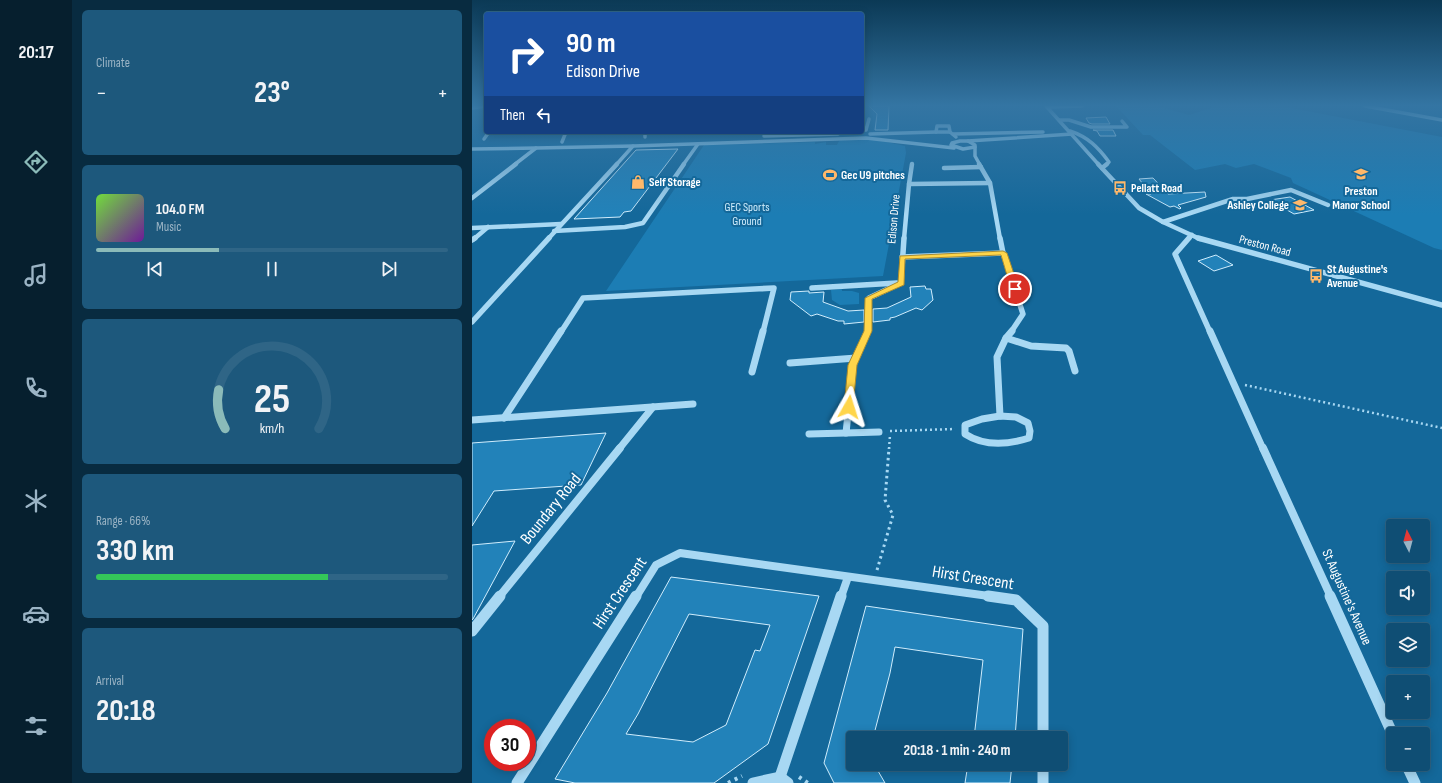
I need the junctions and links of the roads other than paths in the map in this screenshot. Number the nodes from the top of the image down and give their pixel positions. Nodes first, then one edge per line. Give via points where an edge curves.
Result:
1 (731, 143) edge
2 (907, 143) edge
3 (952, 143) joint
4 (970, 143) edge
5 (982, 143) edge
6 (1080, 143) edge
7 (1093, 143) edge
8 (698, 144) junction
9 (633, 146) junction
10 (930, 146) junction
11 (975, 146) junction
12 (536, 148) junction
13 (954, 148) junction
14 (472, 149) edge
15 (962, 149) junction
16 (975, 156) junction
17 (912, 164) dead end
18 (981, 166) junction
19 (944, 168) dead end
20 (1102, 168) junction
21 (990, 183) junction
22 (909, 184) junction
23 (472, 198) edge
24 (1328, 205) dead end
25 (1163, 222) junction
26 (561, 224) junction
27 (488, 227) junction
28 (472, 228) edge
29 (554, 231) junction
30 (1192, 235) junction
31 (472, 240) edge
32 (1003, 253) junction
33 (902, 257) junction
34 (901, 283) junction
35 (812, 288) dead end
36 (1442, 305) edge
37 (475, 315) edge
38 (472, 322) edge
39 (1006, 338) junction
40 (856, 358) junction
41 (790, 363) dead end
42 (1074, 371) dead end
43 (752, 372) dead end
44 (693, 404) dead end
45 (653, 407) junction
46 (1000, 416) junction
47 (504, 418) junction
48 (472, 420) edge
49 (879, 432) road end
50 (846, 433) junction
51 (809, 434) dead end
52 (848, 577) junction
53 (472, 631) edge
54 (1389, 727) edge
55 (1043, 731) edge
56 (1043, 771) edge
57 (1409, 771) edge
58 (784, 780) edge
59 (517, 783) edge
60 (753, 783) edge
61 (1043, 783) edge
62 (1415, 783) edge

1 - 8 street
2 - 10 street
3 - 10 street
3 - 13 street via 951,146
4 - 11 street
5 - 11 street
6 - 20 street, Preston Road
7 - 20 street, Preston Road via 1109,162
8 - 9 street
8 - 29 street via 643,224
9 - 12 street
9 - 26 street
10 - 13 street
11 - 15 street
11 - 16 street
12 - 14 street
12 - 23 street
13 - 15 street
15 - 16 street
16 - 18 street
17 - 22 street
18 - 19 street
18 - 21 street
20 - 25 street, Preston Road via 1139,208
21 - 22 street, Edison Drive
21 - 32 street
22 - 33 street, Edison Drive
24 - 25 street via 1291,190 1247,199 1233,199
25 - 30 street, Preston Road
26 - 27 street
26 - 29 street
27 - 28 street
27 - 31 street
29 - 37 street
30 - 36 street, Preston Road
30 - 54 street, St Augustine's Avenue via 1175,254
32 - 33 street
32 - 39 street via 1023,314
33 - 34 street, Edison Drive
34 - 35 street
34 - 40 street via 869,298 868,331
37 - 38 street
39 - 42 street via 1031,346 1066,348 1070,351
39 - 46 street via 997,357
40 - 41 street
40 - 50 street via 853,365
43 - 47 street via 774,288 583,298
44 - 45 street
45 - 47 street
45 - 53 street, Boundary Road
46 - 46 street via 1016,417 1028,423 1029,438 998,444 974,440 965,434 965,425 974,420
47 - 48 street
49 - 50 street
50 - 51 street
52 - 55 street, Hirst Crescent via 1016,600 1043,626
52 - 58 street
52 - 59 street, Hirst Crescent via 680,553 656,565
56 - 61 street
57 - 62 street
58 - 60 street

